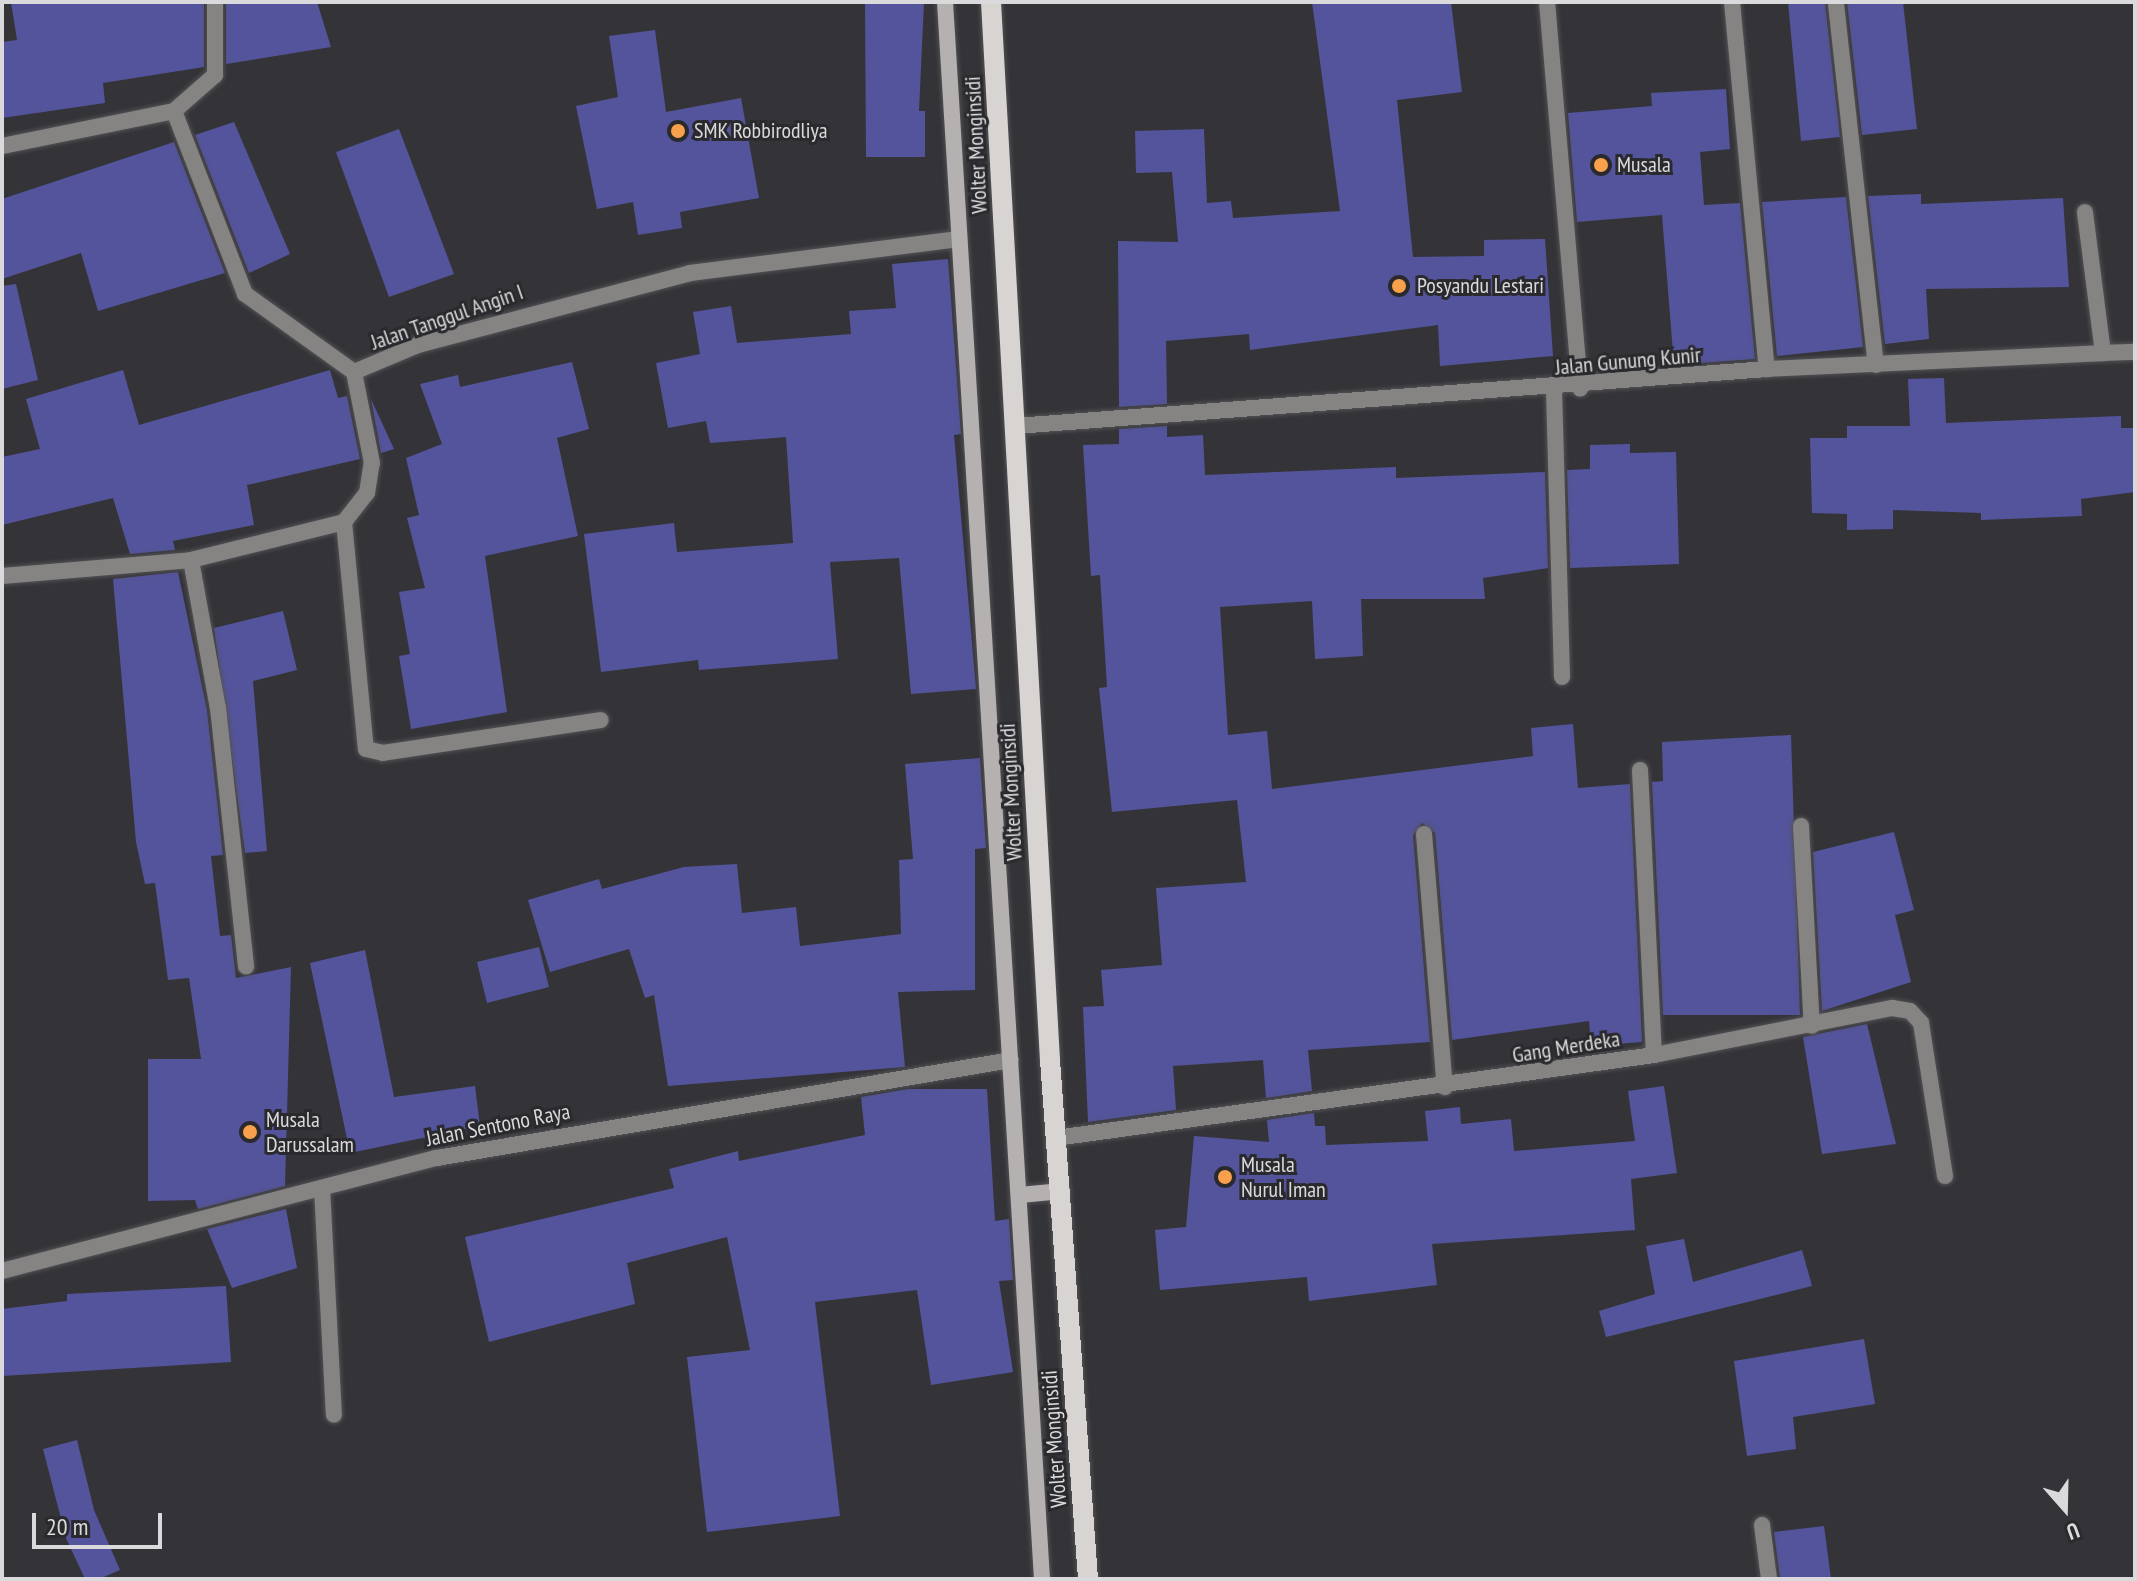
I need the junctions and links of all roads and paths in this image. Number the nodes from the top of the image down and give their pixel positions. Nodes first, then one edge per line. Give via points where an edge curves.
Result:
1 (215, 2) edge
2 (945, 2) edge
3 (991, 2) edge
4 (1547, 2) edge
5 (1732, 2) edge
6 (1836, 4) dead end
7 (174, 111) junction
8 (2, 146) edge
9 (2085, 212) dead end
10 (959, 239) junction
11 (2135, 352) edge
12 (2103, 353) junction
13 (1876, 365) junction
14 (1767, 369) junction
15 (354, 372) junction
16 (1580, 389) junction
17 (1554, 390) junction
18 (1016, 426) junction
19 (344, 522) junction
20 (191, 560) junction
21 (2, 576) edge
22 (1562, 677) dead end
23 (601, 720) dead end
24 (1640, 770) dead end
25 (1801, 826) dead end
26 (1424, 834) dead end
27 (246, 966) dead end
28 (1812, 1026) junction
29 (1654, 1055) junction
30 (1011, 1060) junction
31 (1445, 1087) junction
32 (1056, 1138) junction
33 (1945, 1176) dead end
34 (322, 1188) junction
35 (1062, 1191) junction
36 (1020, 1195) junction
37 (2, 1271) edge
38 (334, 1415) dead end
39 (1762, 1525) dead end
40 (1042, 1579) edge
41 (1088, 1579) edge
42 (1769, 1579) edge

1 - 7 street via 215,75
2 - 10 main road, Wolter Monginsidi
3 - 18 main road, Wolter Monginsidi
4 - 16 street
5 - 14 street
6 - 13 street
7 - 8 street
7 - 15 street via 245,294
9 - 12 street
10 - 15 street, Jalan Tanggul Angin I via 784,258 615,288 418,345
10 - 30 main road, Wolter Monginsidi
11 - 12 street, Jalan Gunung Kunir
12 - 13 street, Jalan Gunung Kunir
13 - 14 street, Jalan Gunung Kunir
14 - 16 street, Jalan Gunung Kunir
15 - 19 street, Jalan Tanggul Angin I via 372,463 367,493
16 - 17 street, Jalan Gunung Kunir
17 - 18 street, Jalan Gunung Kunir
17 - 22 street
18 - 32 main road, Wolter Monginsidi
19 - 20 street
19 - 23 street via 366,749 383,753
20 - 21 street
20 - 27 street via 218,708
24 - 29 street
25 - 28 street
26 - 31 street
28 - 29 street, Gang Merdeka
28 - 33 street, Gang Merdeka via 1892,1008 1910,1011 1921,1023
29 - 31 street, Gang Merdeka
30 - 34 street, Jalan Sentono Raya via 503,1145
30 - 36 main road, Wolter Monginsidi
31 - 32 street, Gang Merdeka
32 - 35 main road, Wolter Monginsidi
34 - 37 street, Jalan Sentono Raya
34 - 38 street
35 - 36 main road
35 - 41 main road, Wolter Monginsidi
36 - 40 main road, Wolter Monginsidi
39 - 42 street

